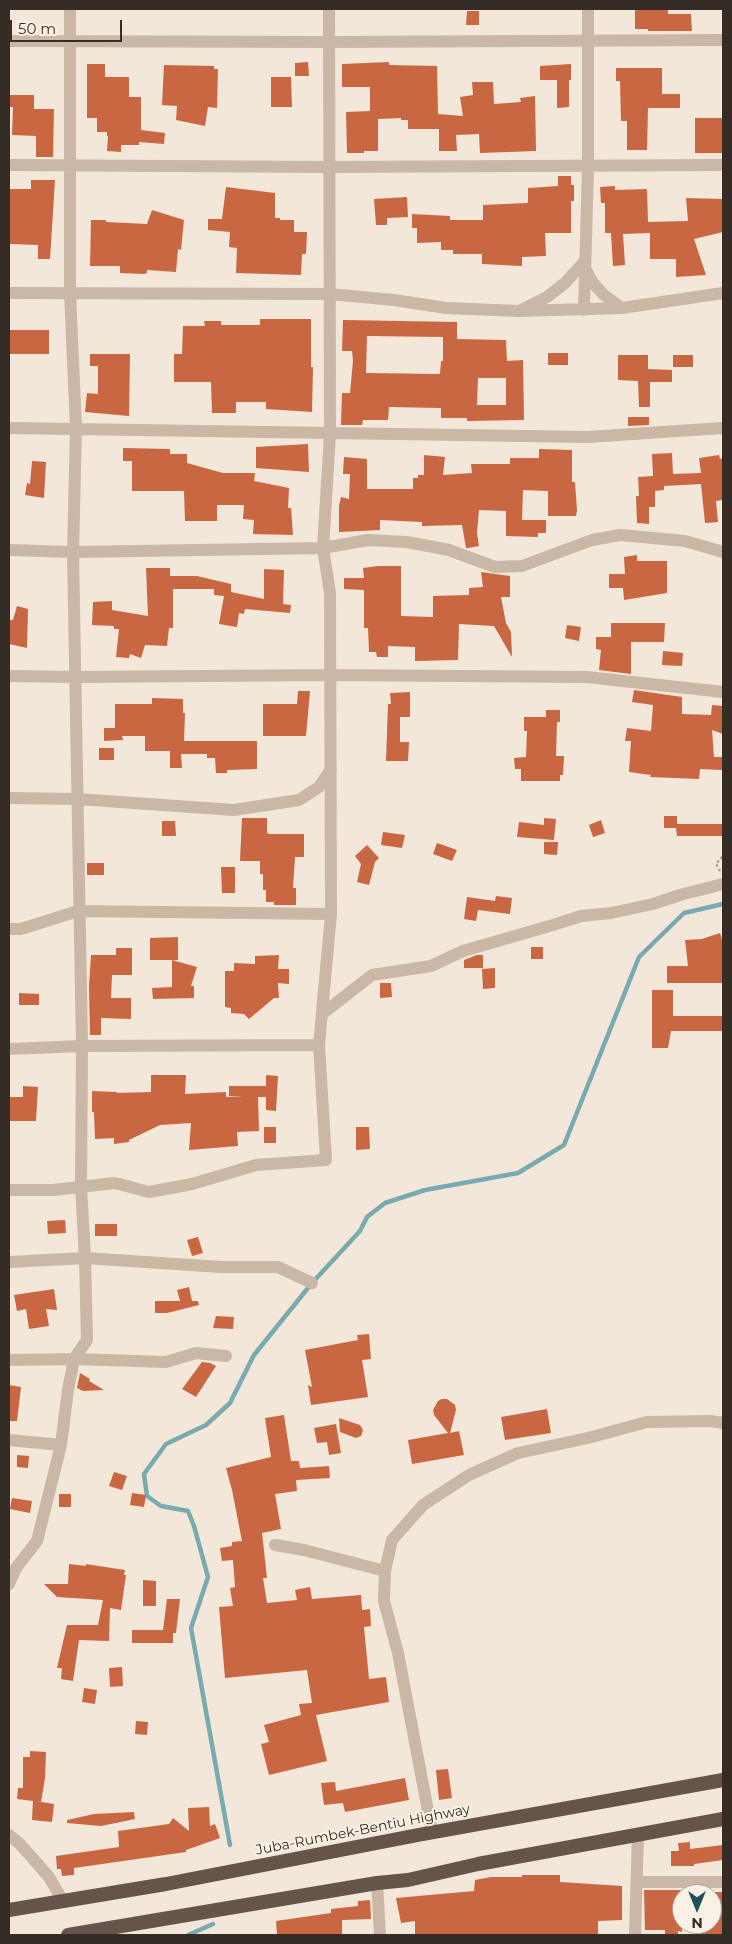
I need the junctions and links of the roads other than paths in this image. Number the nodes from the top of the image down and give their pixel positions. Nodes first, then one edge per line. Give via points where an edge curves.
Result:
1 (70, 9) edge
2 (329, 9) edge
3 (588, 9) edge
4 (70, 40) junction
5 (723, 40) edge
6 (9, 41) edge
7 (588, 41) junction
8 (329, 42) junction
9 (70, 164) junction
10 (9, 165) edge
11 (723, 165) edge
12 (329, 167) junction
13 (588, 167) junction
14 (585, 265) junction
15 (9, 292) edge
16 (70, 293) junction
17 (723, 293) edge
18 (329, 294) junction
19 (622, 308) junction
20 (584, 310) junction
21 (519, 311) junction
22 (9, 428) edge
23 (76, 428) junction
24 (723, 428) edge
25 (330, 434) junction
26 (323, 548) junction
27 (9, 550) edge
28 (73, 552) junction
29 (723, 552) edge
30 (330, 675) junction
31 (9, 676) edge
32 (75, 677) junction
33 (723, 692) edge
34 (331, 769) junction
35 (9, 798) edge
36 (76, 799) junction
37 (723, 881) edge
38 (78, 911) junction
39 (331, 914) junction
40 (9, 929) edge
41 (322, 1014) junction
42 (319, 1045) junction
43 (82, 1046) junction
44 (9, 1049) edge
45 (81, 1186) junction
46 (9, 1190) edge
47 (86, 1258) junction
48 (9, 1262) edge
49 (312, 1283) dead end
50 (226, 1356) dead end
51 (9, 1360) edge
52 (74, 1360) junction
53 (723, 1423) edge
54 (9, 1440) edge
55 (61, 1445) junction
56 (275, 1545) dead end
57 (385, 1571) junction
58 (9, 1584) edge
59 (723, 1780) edge
60 (723, 1819) edge
61 (432, 1832) junction
62 (638, 1834) junction
63 (9, 1835) edge
64 (638, 1882) junction
65 (723, 1882) edge
66 (377, 1883) junction
67 (63, 1901) junction
68 (9, 1910) edge
69 (68, 1935) edge
70 (380, 1935) edge
71 (636, 1935) edge

1 - 4 street
2 - 8 street
3 - 7 street
4 - 6 street
4 - 8 street
4 - 9 street
5 - 7 street
7 - 8 street
7 - 13 street
8 - 12 street
9 - 10 street
9 - 12 street
9 - 16 street
11 - 13 street
12 - 13 street
12 - 18 street
13 - 14 street
14 - 19 street via 592,283
14 - 20 street
14 - 21 street via 547,297
15 - 16 street
16 - 18 street
16 - 23 street
17 - 19 street
18 - 21 street via 446,308
18 - 25 street
19 - 20 street
20 - 21 street
22 - 23 street
23 - 25 street
23 - 28 street
24 - 25 street via 588,437
25 - 26 street
26 - 28 street
26 - 29 street via 368,540 407,542 449,550 495,567 522,566 592,540 620,535 685,540
26 - 30 street via 330,593
27 - 28 street
28 - 32 street
30 - 32 street
30 - 33 street via 587,676
30 - 34 street
31 - 32 street
32 - 36 street
34 - 36 street via 319,787 299,800 234,810
34 - 39 street
35 - 36 street
36 - 38 street
37 - 41 street via 619,912 581,916 463,951 431,966 372,975
38 - 39 street
38 - 40 street via 21,929
38 - 43 street
39 - 41 street
41 - 42 street
42 - 43 street
42 - 45 street via 326,1160 256,1165 192,1184 149,1192 115,1182
43 - 44 street
43 - 45 street
45 - 46 street
45 - 47 street
47 - 48 street
47 - 49 street via 221,1267 278,1267
47 - 52 street via 87,1340
50 - 52 street via 196,1353 166,1362
51 - 52 street
52 - 55 street
53 - 57 street via 647,1422 518,1453 469,1475 423,1505 392,1540
54 - 55 street
55 - 58 street via 37,1541 16,1568
56 - 57 street
57 - 61 street via 384,1601 398,1653
59 - 61 highway, Juba-Rumbek-Bentiu Highway
60 - 62 highway
61 - 67 highway, Juba-Rumbek-Bentiu Highway
62 - 64 street
62 - 66 highway via 408,1880
63 - 67 street via 49,1877
64 - 65 street
64 - 71 street
66 - 69 highway
66 - 70 street
67 - 68 highway, Juba-Rumbek-Bentiu Highway

